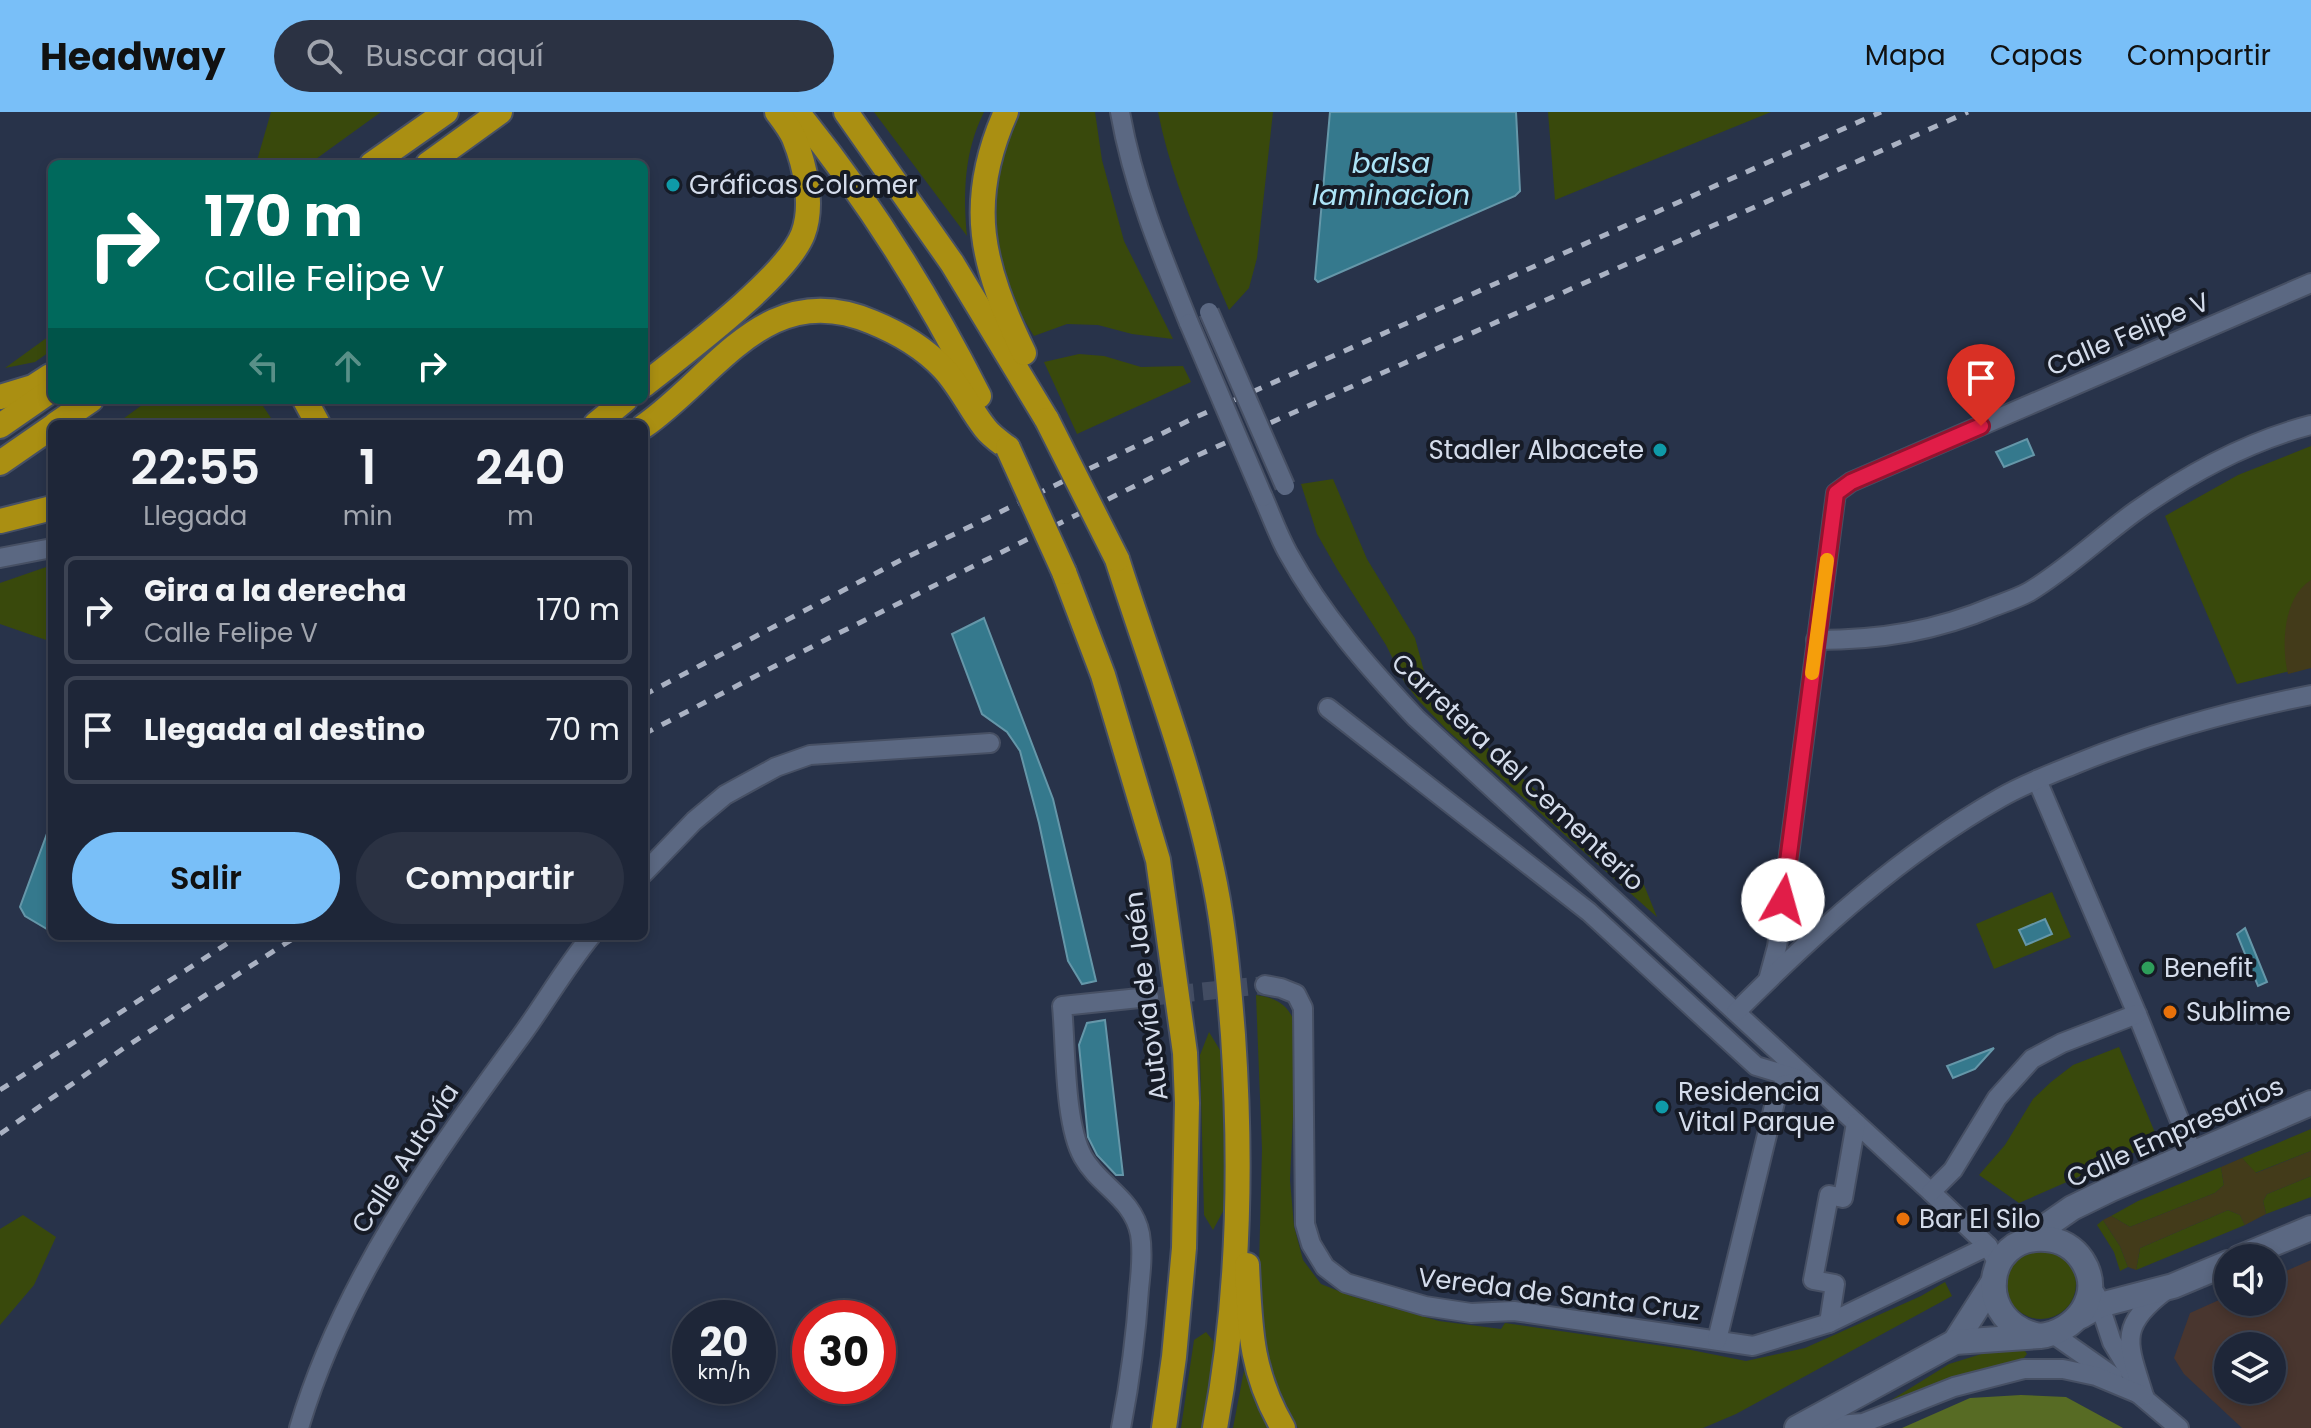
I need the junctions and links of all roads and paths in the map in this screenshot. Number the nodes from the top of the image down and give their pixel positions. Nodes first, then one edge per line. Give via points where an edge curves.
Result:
1 (446, 112) edge
2 (500, 112) edge
3 (777, 112) edge
4 (797, 112) edge
5 (846, 112) edge
6 (1006, 112) edge
7 (1120, 112) edge
8 (456, 145) junction
9 (378, 160) edge
10 (434, 160) edge
11 (444, 160) edge
12 (2311, 283) edge
13 (1209, 312) dead end
14 (48, 377) edge
15 (648, 382) edge
16 (48, 393) edge
17 (0, 397) edge
18 (85, 404) edge
19 (620, 404) edge
20 (63, 420) edge
21 (601, 420) edge
22 (1047, 420) junction
23 (648, 423) edge
24 (2311, 425) edge
25 (0, 426) edge
26 (48, 430) edge
27 (1008, 448) junction
28 (0, 463) edge
29 (1285, 486) dead end
30 (48, 509) edge
31 (0, 521) edge
32 (48, 549) edge
33 (0, 558) edge
34 (1816, 640) junction
35 (2311, 695) edge
36 (1328, 708) dead end
37 (990, 743) dead end
38 (2037, 780) junction
39 (648, 869) edge
40 (588, 940) edge
41 (1768, 980) junction
42 (1265, 985) tunnel mouth
43 (1149, 997) tunnel mouth
44 (1736, 1012) junction
45 (2137, 1014) junction
46 (1809, 1081) junction
47 (2311, 1103) edge
48 (1238, 1115) junction
49 (1856, 1123) junction
50 (2193, 1154) junction
51 (1931, 1192) junction
52 (2311, 1228) edge
53 (2024, 1241) junction
54 (2273, 1244) edge
55 (1993, 1264) junction
56 (2214, 1269) edge
57 (2173, 1286) junction
58 (2090, 1311) junction
59 (1829, 1323) junction
60 (2046, 1335) junction
61 (1717, 1340) junction
62 (1955, 1342) junction
63 (2144, 1396) junction
64 (1803, 1425) edge
65 (299, 1428) edge
66 (1121, 1428) edge
67 (1164, 1428) edge
68 (1215, 1428) edge
69 (1283, 1428) edge
70 (2179, 1428) edge

1 - 9 highway
2 - 8 highway
3 - 15 highway via 794,136 806,185 809,212 803,235 765,283
4 - 27 highway, Autovía de Jaén via 889,240
5 - 22 highway via 952,263
6 - 22 highway via 986,170 985,249
7 - 44 street, Carretera del Cementerio, bridge via 1149,222 1189,323 1287,551 1318,602 1416,718
8 - 10 highway
8 - 11 highway
12 - 34 street, Calle Felipe V via 1851,482 1836,493
13 - 29 street, bridge
14 - 17 highway
16 - 25 highway
18 - 20 highway
19 - 21 highway
22 - 48 highway, bridge via 1117,559 1188,781 1215,884 1228,972
23 - 27 highway via 737,344 777,317 816,310 858,316 919,346 957,385 986,430
24 - 34 street via 2211,464 2136,510 2027,593 1963,620 1905,635
26 - 28 highway
27 - 67 highway, Autovía de Jaén, bridge via 1103,675 1158,860 1187,1103 1184,1248
30 - 31 highway
32 - 33 street
34 - 41 street via 1777,947
35 - 38 street via 2177,726
36 - 46 street via 1589,912 1756,1066
37 - 39 street via 810,755 776,767 725,795
38 - 41 street via 1934,840 1848,905
38 - 45 street
40 - 65 street, Calle Autovía via 481,1088 371,1258 330,1341
41 - 44 street
42 - 61 street, Vereda de Santa Cruz via 1296,994 1303,1008 1304,1211 1311,1244 1325,1267 1346,1283 1450,1311 1514,1311
43 - 66 street via 1062,1006 1074,1135 1095,1175 1128,1203 1140,1232 1135,1351
44 - 46 street, Carretera del Cementerio
45 - 50 street
45 - 51 street via 2032,1059 1997,1098 1953,1170
46 - 49 street, Carretera del Cementerio
46 - 61 street via 1783,1085 1775,1102
47 - 50 main road, Calle Empresarios
48 - 68 highway via 1236,1259
48 - 69 highway via 1252,1349 1262,1387
49 - 51 street, Carretera del Cementerio
49 - 59 street via 1843,1198 1829,1195 1813,1280 1835,1284
50 - 53 main road, Calle Empresarios via 2072,1208
51 - 55 street, Carretera del Cementerio
52 - 54 main road
53 - 55 main road
53 - 58 main road via 2053,1239 2077,1253 2090,1279
55 - 59 street, Vereda de Santa Cruz
55 - 60 main road via 1996,1305 2004,1317 2026,1333
55 - 62 main road
56 - 57 main road
57 - 58 main road
57 - 63 street via 2141,1311 2128,1341
58 - 60 main road via 2068,1328
58 - 63 street
59 - 61 street, Vereda de Santa Cruz via 1753,1346
60 - 62 main road
60 - 63 street
62 - 64 main road
63 - 64 street via 2096,1376 2024,1369 1954,1387 1863,1423
63 - 70 street

